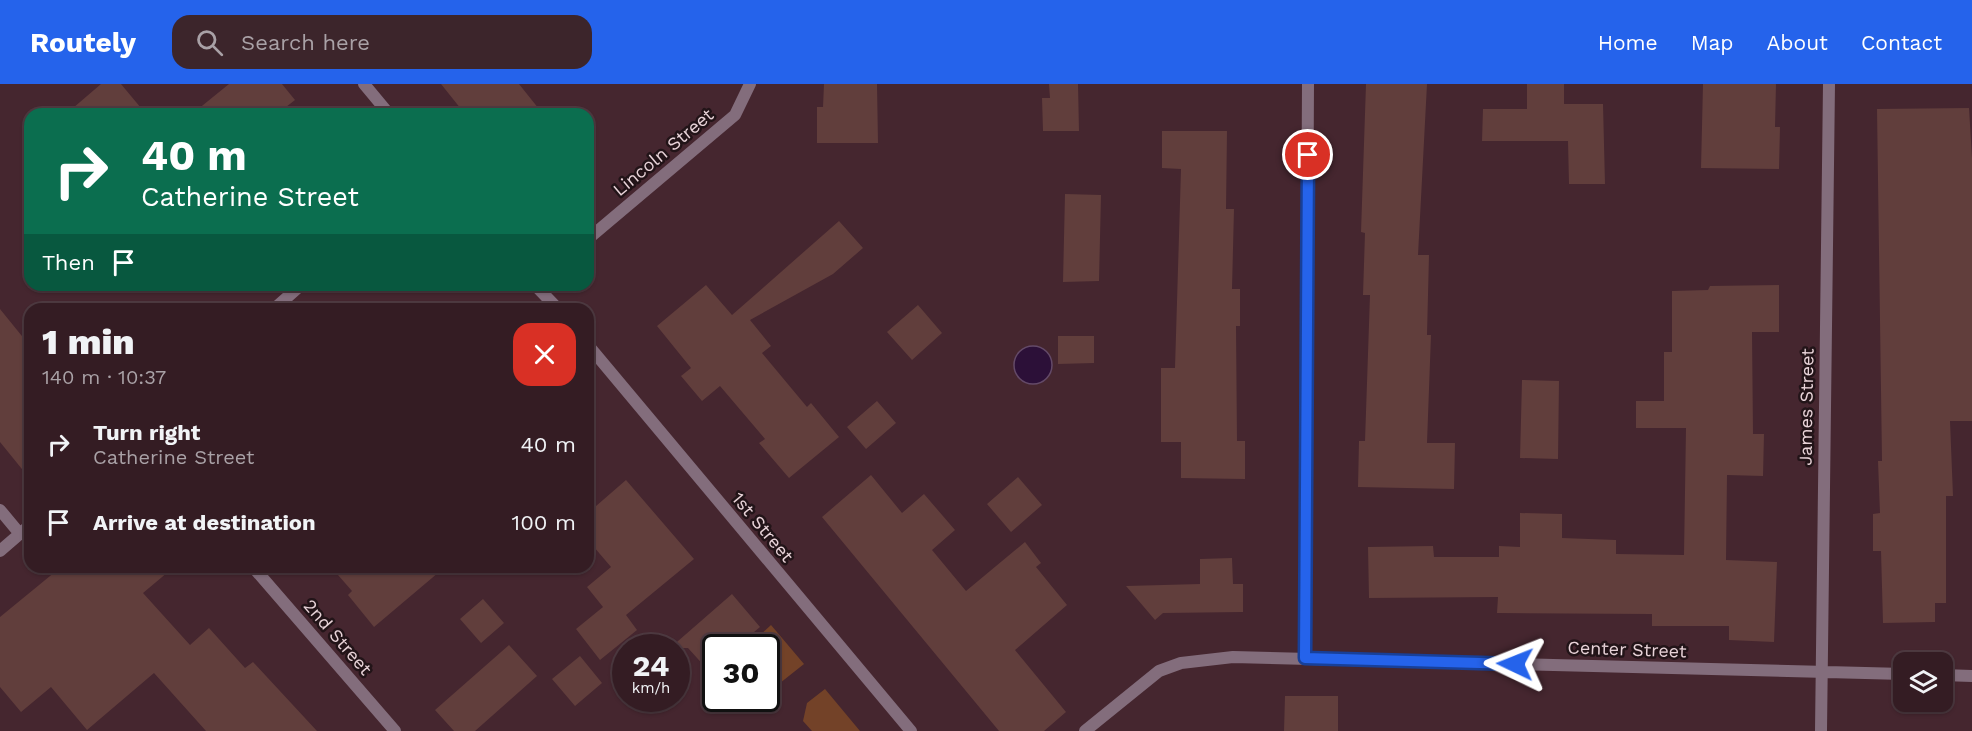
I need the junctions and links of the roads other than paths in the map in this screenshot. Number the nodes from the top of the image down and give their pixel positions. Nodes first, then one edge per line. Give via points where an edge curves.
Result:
1 (364, 84) edge
2 (750, 84) edge
3 (1308, 84) edge
4 (1829, 84) edge
5 (384, 108) edge
6 (594, 234) edge
7 (294, 291) edge
8 (541, 291) edge
9 (281, 303) edge
10 (552, 303) edge
11 (594, 352) edge
12 (0, 510) edge
13 (24, 530) edge
14 (20, 534) junction
15 (0, 551) edge
16 (258, 573) edge
17 (1305, 658) junction
18 (1820, 672) junction
19 (1893, 674) edge
20 (1953, 675) edge
21 (1972, 676) edge
22 (395, 731) edge
23 (911, 731) edge
24 (1085, 731) edge
25 (1821, 731) edge

1 - 5 street
2 - 6 street, Lincoln Street via 735,115
3 - 17 street
4 - 18 street, James Street
7 - 9 street
8 - 10 street
11 - 23 street, 1st Street
12 - 14 street
13 - 14 street
14 - 15 street
16 - 22 street, 2nd Street
17 - 18 street, Center Street
17 - 24 street, Center Street via 1233,657 1181,663 1140,684
18 - 19 street, Center Street
18 - 25 street, James Street
20 - 21 street

